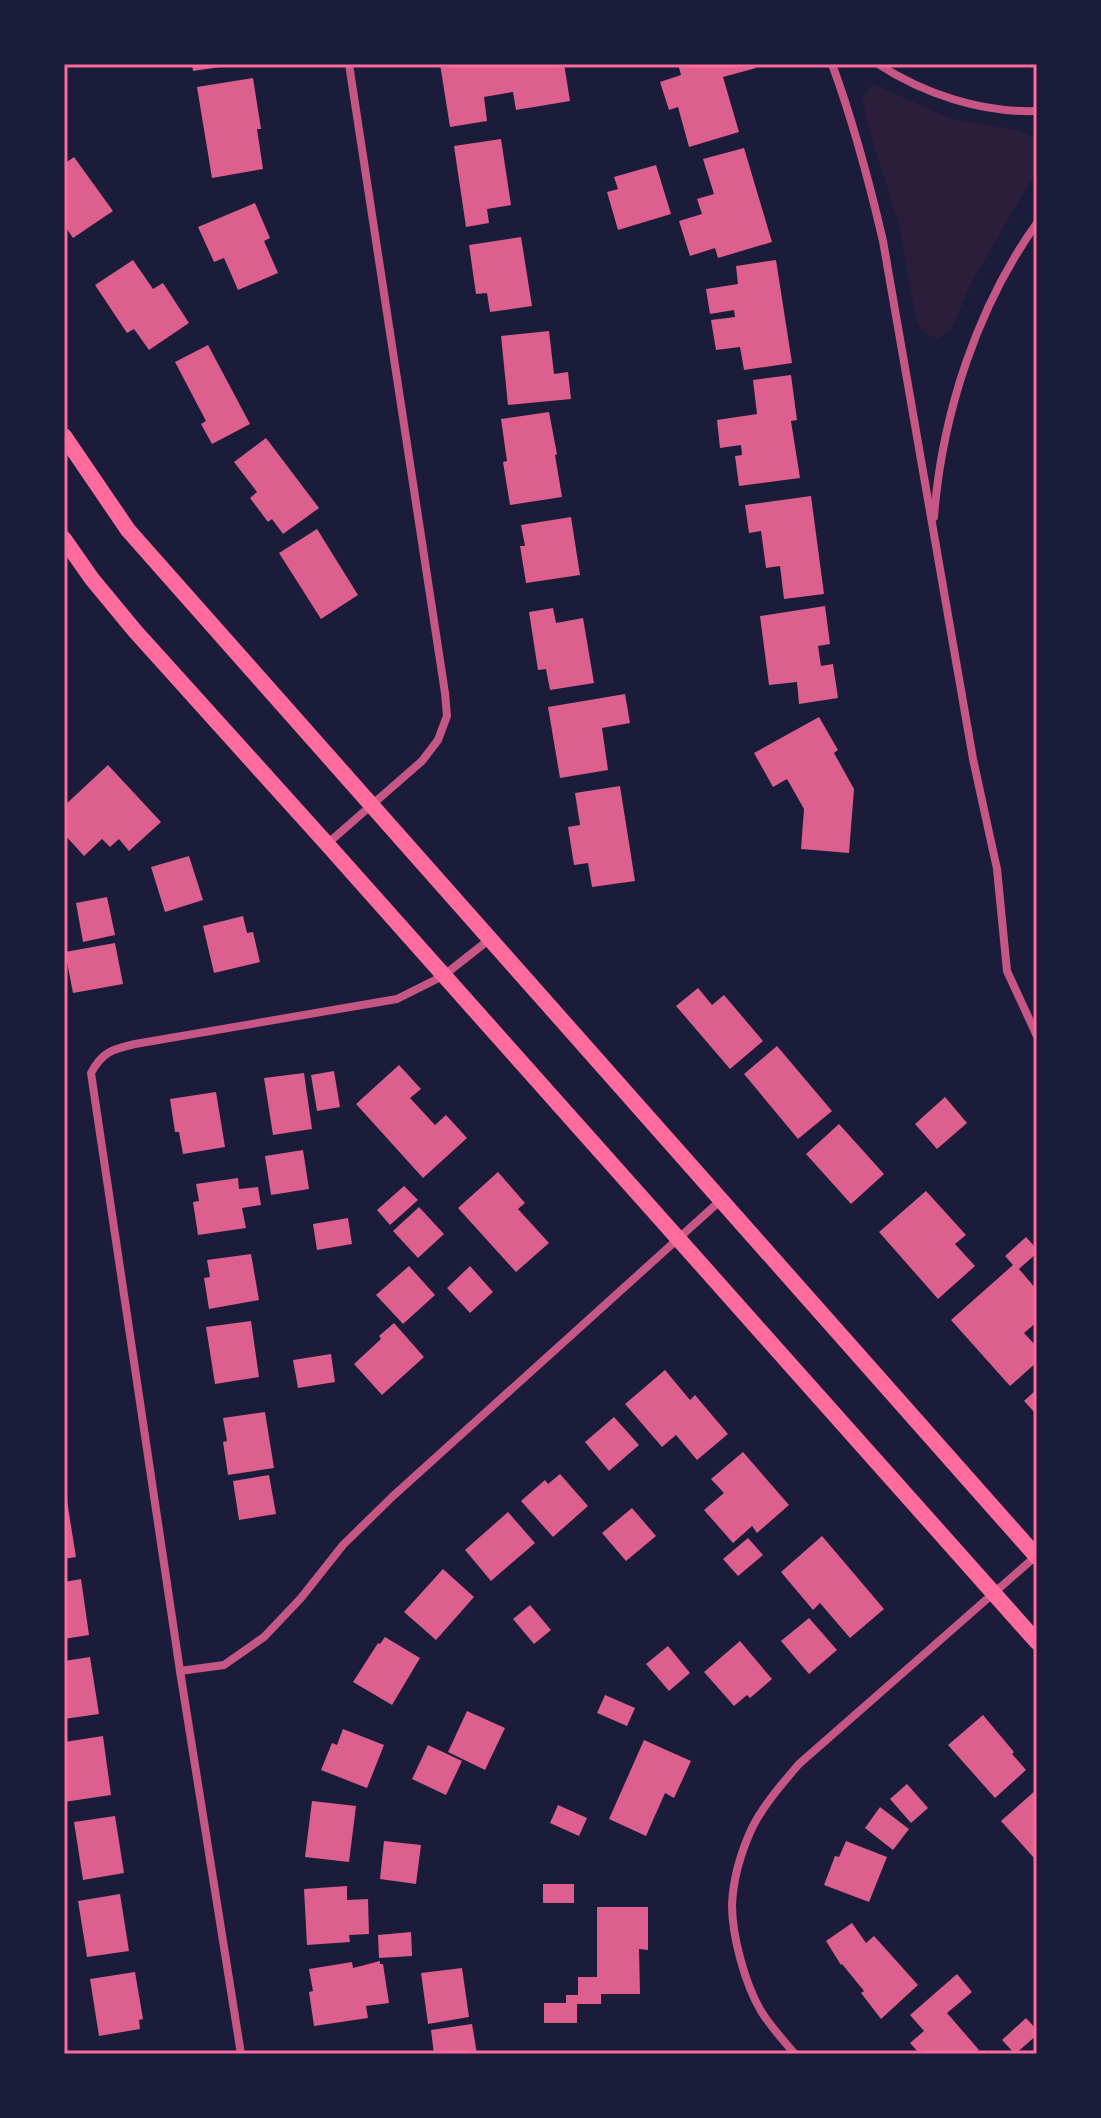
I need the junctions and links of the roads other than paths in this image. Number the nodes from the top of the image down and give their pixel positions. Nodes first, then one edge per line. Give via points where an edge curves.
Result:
1 (349, 64) edge
2 (832, 64) edge
3 (878, 64) edge
4 (1037, 111) edge
5 (1037, 223) edge
6 (64, 436) edge
7 (933, 530) junction
8 (64, 539) edge
9 (372, 806) junction
10 (327, 844) junction
11 (490, 939) junction
12 (443, 976) junction
13 (1037, 1036) edge
14 (722, 1200) junction
15 (678, 1240) junction
16 (1037, 1557) edge
17 (994, 1594) junction
18 (1037, 1642) edge
19 (180, 1671) junction
20 (241, 2054) edge
21 (795, 2054) edge

1 - 9 street via 447,716 422,761
2 - 7 street via 883,241
3 - 4 street via 925,90 973,105
5 - 7 street via 990,303 967,363 949,424
6 - 9 main road via 128,530
7 - 13 street via 997,869 1007,971
8 - 10 main road via 135,631
9 - 10 street
9 - 11 main road
10 - 12 main road
11 - 12 street
11 - 14 main road
12 - 15 main road
12 - 19 street via 397,999 115,1049 98,1059 91,1073
14 - 15 street
14 - 16 main road
15 - 17 main road
15 - 19 street via 392,1497 264,1637 224,1665
16 - 17 street
17 - 18 main road
17 - 21 street via 799,1764 753,1826 739,1861 732,1904 735,1935 760,2010
19 - 20 street

